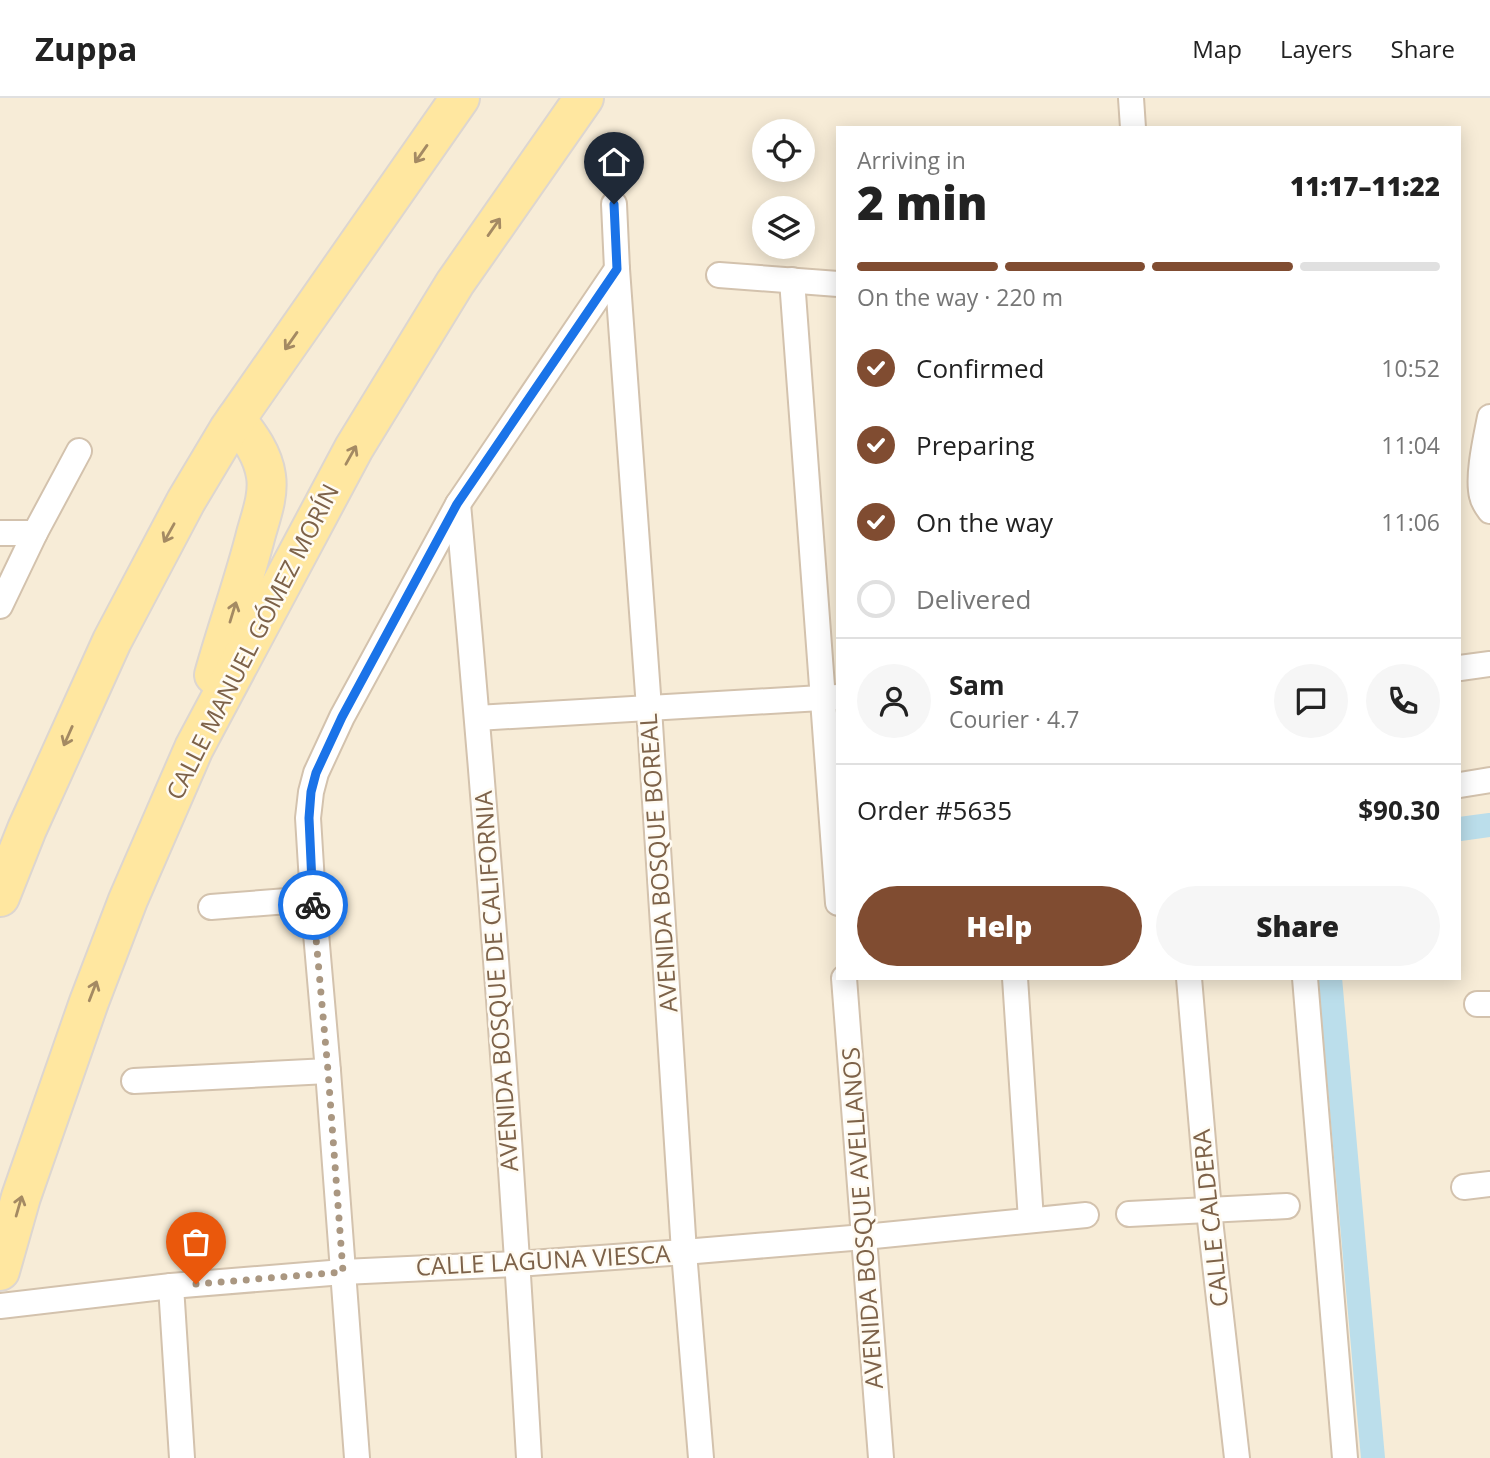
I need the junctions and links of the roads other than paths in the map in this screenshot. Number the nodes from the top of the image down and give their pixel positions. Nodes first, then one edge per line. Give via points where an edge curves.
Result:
1 (460, 98) edge
2 (584, 98) edge
3 (1131, 98) edge
4 (1133, 126) edge
5 (614, 204) dead end
6 (617, 269) junction
7 (719, 275) dead end
8 (792, 280) junction
9 (836, 284) edge
10 (1490, 417) edge
11 (236, 418) junction
12 (79, 451) dead end
13 (457, 504) junction
14 (1490, 511) edge
15 (0, 533) edge
16 (36, 533) junction
17 (0, 606) edge
18 (1490, 664) edge
19 (1461, 668) edge
20 (830, 698) edge
21 (649, 708) junction
22 (477, 718) junction
23 (194, 748) junction
24 (1490, 780) edge
25 (1461, 785) edge
26 (836, 852) edge
27 (0, 897) edge
28 (313, 899) junction
29 (211, 907) dead end
30 (844, 980) edge
31 (1015, 980) edge
32 (1189, 980) edge
33 (1304, 980) edge
34 (328, 1071) junction
35 (134, 1081) dead end
36 (1490, 1184) edge
37 (1464, 1186) dead end
38 (1287, 1206) dead end
39 (1209, 1211) junction
40 (1129, 1214) dead end
41 (1086, 1215) dead end
42 (1031, 1220) junction
43 (864, 1237) junction
44 (684, 1252) junction
45 (517, 1264) junction
46 (0, 1271) edge
47 (343, 1272) junction
48 (171, 1286) junction
49 (0, 1306) edge
50 (530, 1455) edge
51 (182, 1458) edge
52 (357, 1458) edge
53 (701, 1458) edge
54 (881, 1458) edge
55 (1237, 1458) edge
56 (1345, 1458) edge

1 -> 11 main road
23 -> 2 main road, CALLE MANUEL GÓMEZ MORÍN via 354,448 455,284
3 - 4 street
5 - 6 street, AVENIDA BOSQUE BOREAL
6 - 13 street
6 - 21 street, AVENIDA BOSQUE BOREAL
7 - 8 street
8 - 9 street
8 - 20 street
10 - 14 street via 1481,495
23 -> 11 main road via 264,507 267,479 262,459
11 -> 27 main road via 112,641
12 - 16 street
13 - 22 street, AVENIDA BOSQUE DE CALIFORNIA
13 - 28 street via 316,773 309,818
15 - 16 street
16 - 17 street
18 - 19 street
20 - 21 street
20 - 26 street
21 - 22 street
21 - 44 street, AVENIDA BOSQUE BOREAL
22 - 45 street, AVENIDA BOSQUE DE CALIFORNIA
46 -> 23 main road, CALLE MANUEL GÓMEZ MORÍN via 94,989
24 - 25 street
28 - 29 street
28 - 34 street
30 - 43 street, AVENIDA BOSQUE AVELLANOS
31 - 42 street
32 - 39 street, CALLE CALDERA
33 - 56 street
34 - 35 street
34 - 47 street
36 - 37 street
38 - 39 street
39 - 40 street
39 - 55 street, CALLE CALDERA
41 - 42 street, CALLE LAGUNA VIESCA
42 - 43 street, CALLE LAGUNA VIESCA
43 - 44 street, CALLE LAGUNA VIESCA
43 - 54 street, AVENIDA BOSQUE AVELLANOS
44 - 45 street, CALLE LAGUNA VIESCA
44 - 53 street, AVENIDA BOSQUE BOREAL
45 - 47 street, CALLE LAGUNA VIESCA
45 - 50 street, AVENIDA BOSQUE DE CALIFORNIA
47 - 48 street, CALLE LAGUNA VIESCA
47 - 52 street
48 - 49 street, CALLE LAGUNA VIESCA
48 - 51 street

